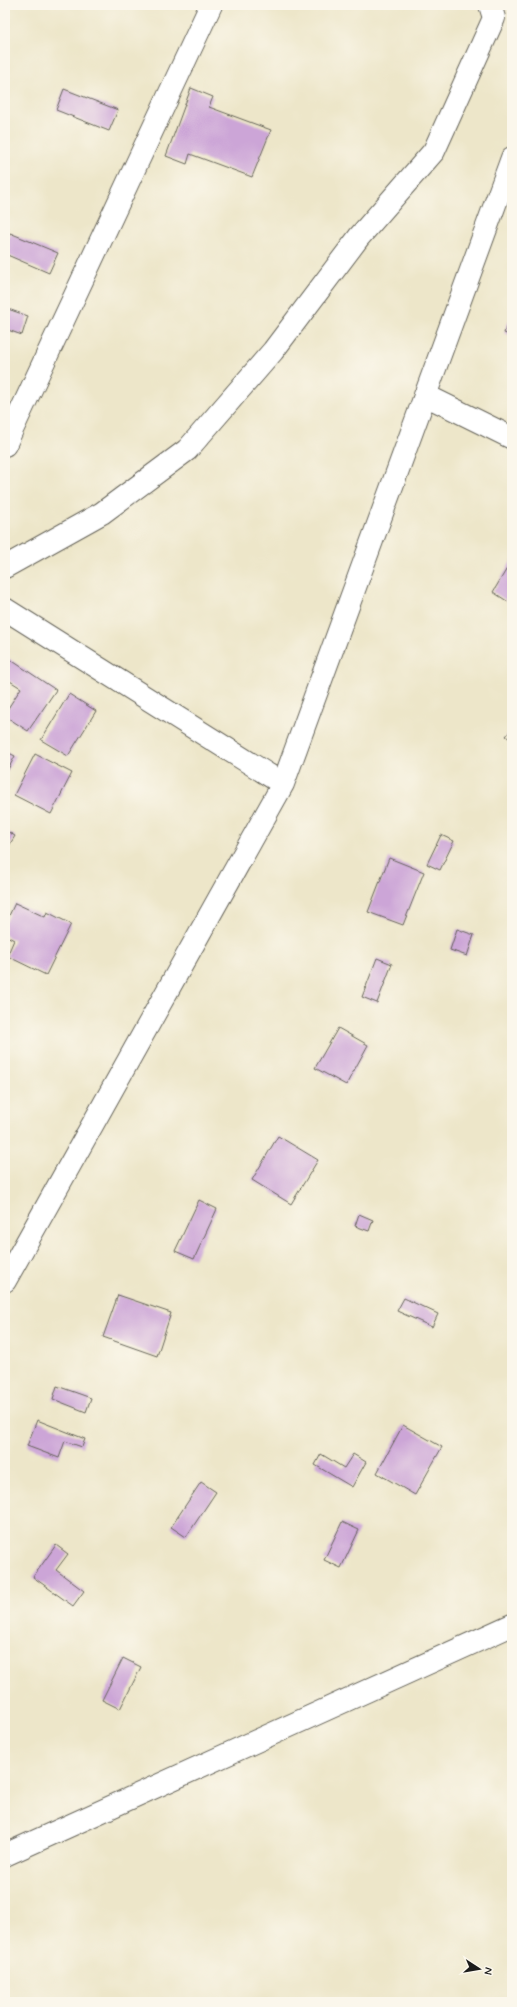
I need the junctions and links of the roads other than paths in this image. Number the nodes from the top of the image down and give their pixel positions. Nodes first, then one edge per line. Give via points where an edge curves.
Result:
1 (211, 5) edge
2 (490, 5) edge
3 (512, 158) edge
4 (425, 395) junction
5 (512, 438) edge
6 (5, 445) edge
7 (5, 567) edge
8 (5, 609) edge
9 (283, 784) junction
10 (5, 1281) edge
11 (512, 1625) edge
12 (5, 1855) edge

1 - 6 street
2 - 7 street via 494,18 434,151 359,237 268,357 187,450 102,513
3 - 4 street
4 - 5 street
4 - 9 street
8 - 9 street
9 - 10 street
11 - 12 street

